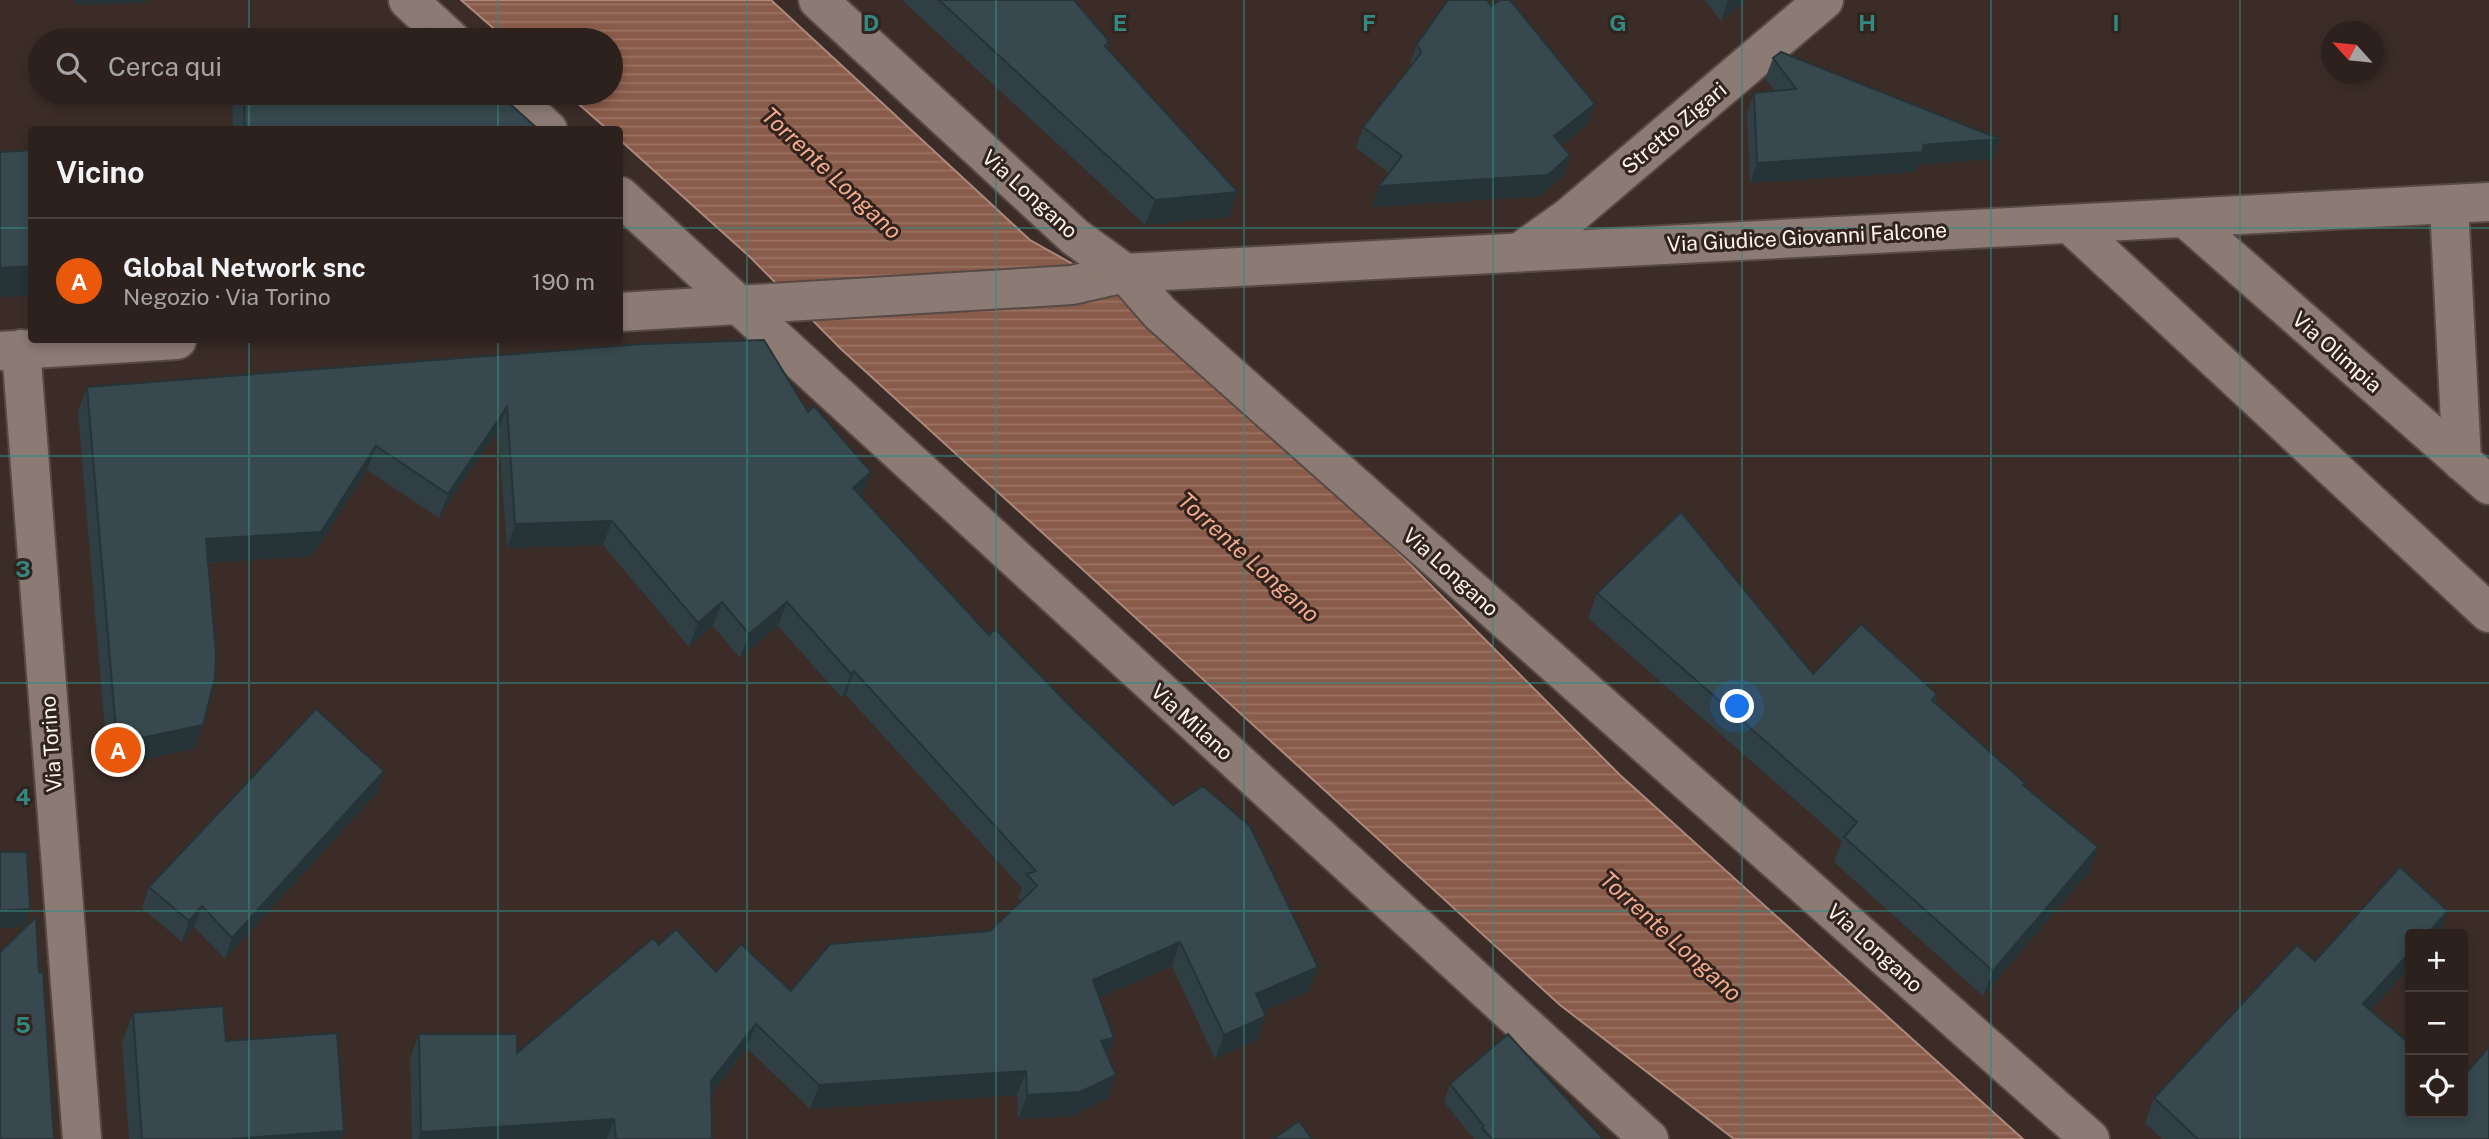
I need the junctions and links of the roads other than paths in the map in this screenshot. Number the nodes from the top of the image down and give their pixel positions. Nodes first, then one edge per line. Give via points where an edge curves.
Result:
1 (408, 0) edge
2 (818, 0) edge
3 (1824, 0) edge
4 (438, 28) edge
5 (521, 105) edge
6 (544, 126) edge
7 (623, 199) edge
8 (2489, 202) edge
9 (2449, 205) junction
10 (2185, 218) junction
11 (2070, 224) junction
12 (1520, 252) junction
13 (1125, 273) junction
14 (736, 304) junction
15 (623, 312) edge
16 (127, 343) edge
17 (10, 350) edge
18 (2476, 473) edge
19 (2489, 613) edge
20 (82, 1139) edge
21 (1649, 1139) edge
22 (2090, 1139) edge

1 - 4 street
2 - 13 street, Via Longano via 1075,237
3 - 12 street, Stretto Zigari via 1569,217
5 - 6 street
7 - 14 street, Via Milano
8 - 9 street, Via Giudice Giovanni Falcone
9 - 10 street, Via Giudice Giovanni Falcone
9 - 18 street
10 - 11 street, Via Giudice Giovanni Falcone
10 - 18 street, Via Olimpia
11 - 12 street, Via Giudice Giovanni Falcone
11 - 19 street
12 - 13 street, Via Giudice Giovanni Falcone
13 - 14 street, Via Giudice Giovanni Falcone via 1072,285
13 - 22 street, Via Longano via 1160,313
14 - 15 street, Via Giudice Giovanni Falcone
14 - 21 street, Via Milano
16 - 17 street
17 - 20 street, Via Torino

